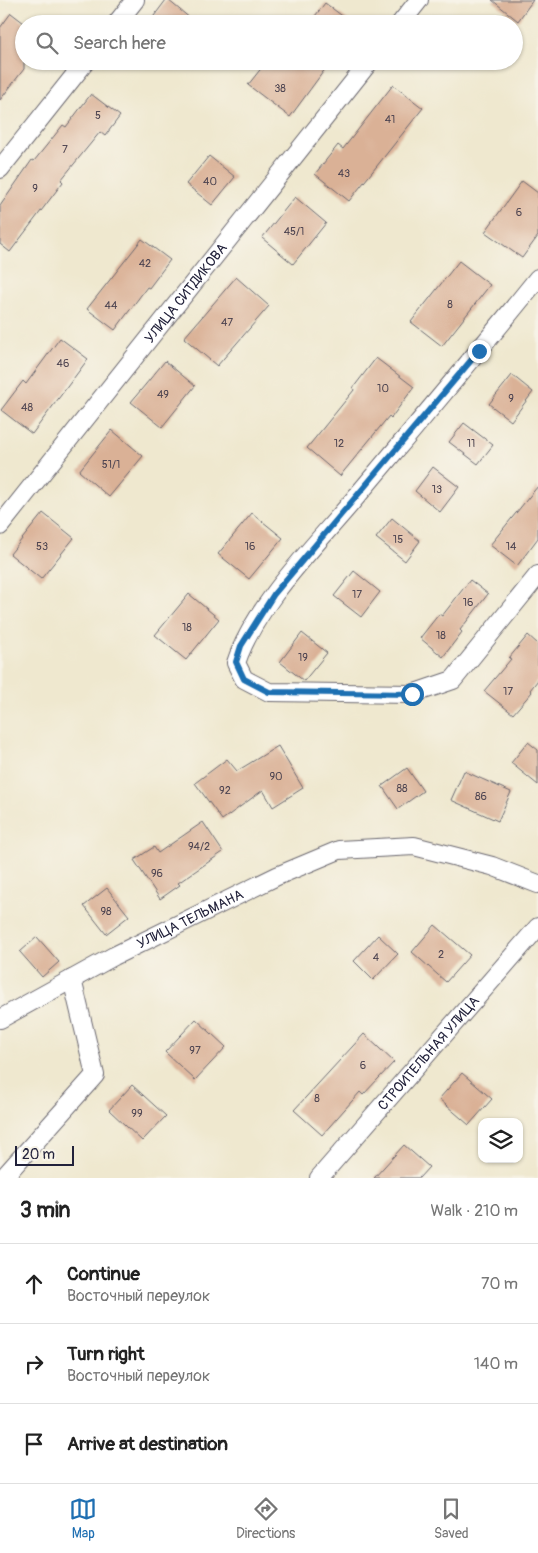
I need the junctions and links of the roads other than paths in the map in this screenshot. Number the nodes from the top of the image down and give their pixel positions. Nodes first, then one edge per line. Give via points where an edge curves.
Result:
1 (135, 0) edge
2 (419, 0) edge
3 (123, 15) edge
4 (407, 15) edge
5 (79, 70) edge
6 (363, 70) edge
7 (0, 169) edge
8 (538, 278) edge
9 (0, 526) edge
10 (538, 575) edge
11 (538, 884) edge
12 (538, 927) edge
13 (72, 979) junction
14 (0, 1019) edge
15 (3, 1178) edge
16 (319, 1178) edge

1 - 3 street
2 - 4 street
5 - 7 street
6 - 9 street, УЛИЦА СИТДИКОВА
8 - 10 street via 274,594 241,646 236,662 244,679 269,692 412,694 453,680
11 - 13 street, УЛИЦА ТЕЛЬМАНА via 492,866 414,846 339,850 268,880
12 - 16 street, СТРОИТЕЛЬНАЯ УЛИЦА
13 - 14 street, УЛИЦА ТЕЛЬМАНА
13 - 15 street via 95,1075

